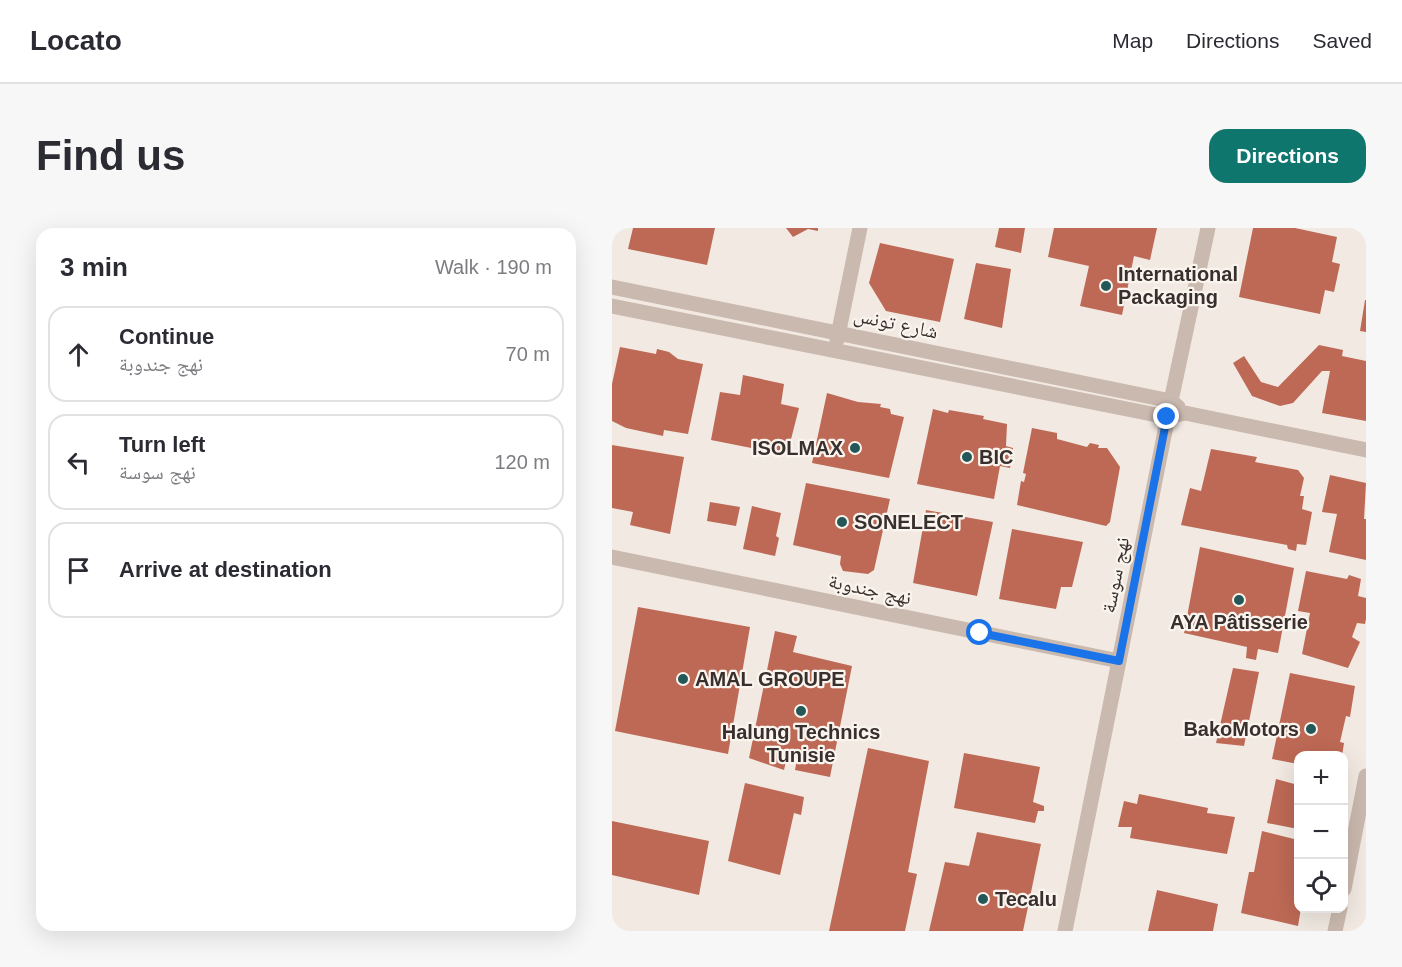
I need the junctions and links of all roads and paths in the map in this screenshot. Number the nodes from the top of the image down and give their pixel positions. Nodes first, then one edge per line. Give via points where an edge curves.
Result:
1 (860, 228) edge
2 (1208, 228) edge
3 (612, 287) edge
4 (612, 306) edge
5 (839, 332) junction
6 (834, 352) junction
7 (1171, 401) junction
8 (1185, 412) junction
9 (1167, 417) junction
10 (1366, 450) edge
11 (612, 557) edge
12 (1119, 661) junction
13 (1366, 776) edge
14 (1348, 868) edge
15 (1339, 913) edge
16 (1065, 931) edge
17 (1335, 931) edge

1 - 5 street
2 - 7 street, نهج سوسة
3 - 5 street, شارع تونس
4 - 6 street, شارع تونس
5 - 6 street
5 - 7 street, شارع تونس
6 - 9 street, شارع تونس
7 - 8 street
7 - 9 street, نهج سوسة
8 - 9 street
8 - 10 street
9 - 12 street, نهج سوسة
11 - 12 street, نهج جندوبة
12 - 16 street, نهج سوسة
13 - 14 street
15 - 17 street

